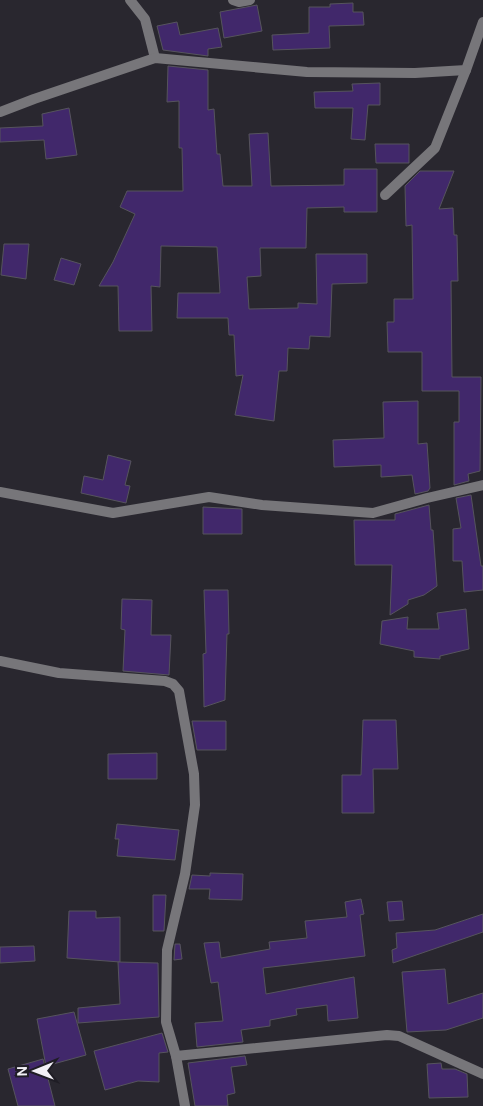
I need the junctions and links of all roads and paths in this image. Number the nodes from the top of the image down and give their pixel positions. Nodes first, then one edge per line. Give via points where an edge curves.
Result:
1 (130, 0) edge
2 (233, 0) edge
3 (250, 0) edge
4 (483, 22) edge
5 (155, 58) junction
6 (466, 70) junction
7 (0, 112) edge
8 (385, 195) dead end
9 (483, 485) edge
10 (0, 492) edge
11 (0, 661) edge
12 (176, 1056) junction
13 (483, 1074) edge
14 (185, 1106) edge

1 - 5 street via 145,18
2 - 3 street
4 - 6 street
5 - 6 street via 307,72
5 - 7 street
6 - 8 street via 435,148
9 - 10 street via 373,513 209,498 113,514
11 - 12 street via 59,673 165,682 174,684 180,691 194,774 195,805 185,874 167,950 166,1022
12 - 13 street via 387,1035 399,1036
12 - 14 street

